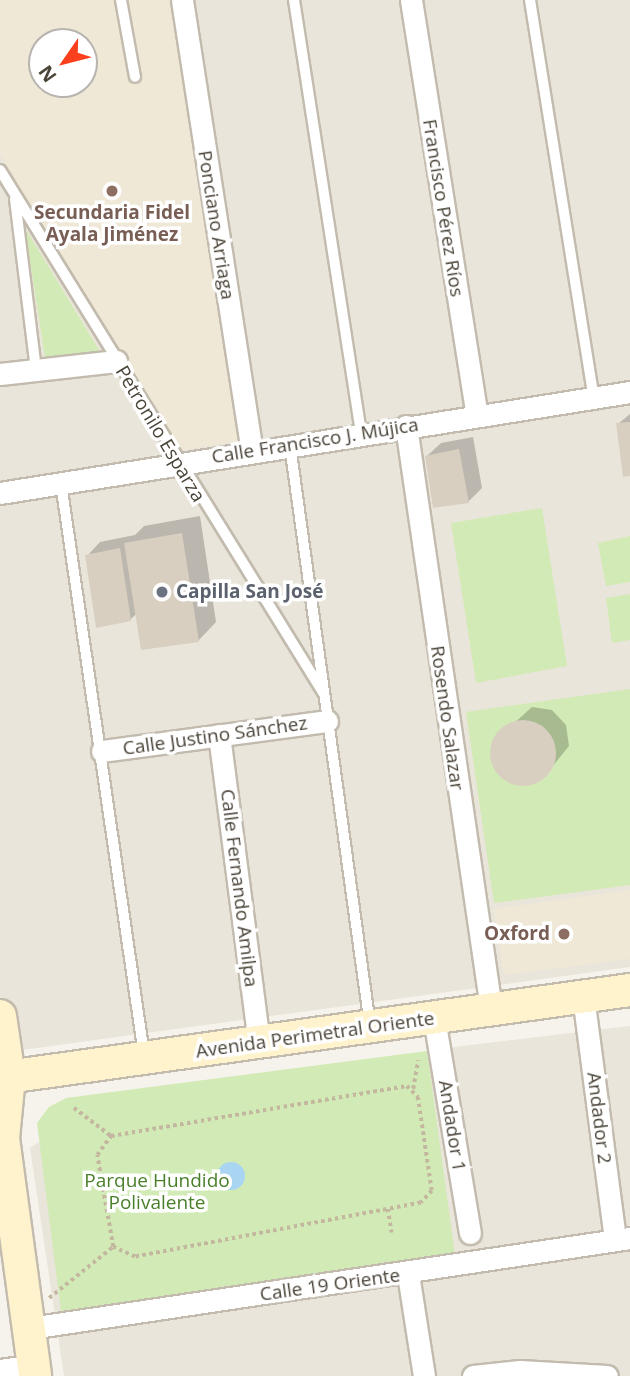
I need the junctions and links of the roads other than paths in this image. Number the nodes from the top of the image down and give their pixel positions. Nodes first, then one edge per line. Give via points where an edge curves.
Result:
1 (121, 0) edge
2 (181, 0) edge
3 (294, 0) edge
4 (411, 0) edge
5 (530, 0) edge
6 (135, 77) dead end
7 (0, 170) edge
8 (14, 193) junction
9 (116, 361) junction
10 (36, 370) junction
11 (0, 374) edge
12 (630, 393) edge
13 (594, 398) junction
14 (477, 415) junction
15 (406, 426) junction
16 (361, 434) junction
17 (290, 445) junction
18 (252, 450) junction
19 (177, 463) junction
20 (61, 483) junction
21 (0, 492) edge
22 (324, 694) junction
23 (327, 721) junction
24 (219, 735) junction
25 (102, 751) junction
26 (630, 990) edge
27 (583, 996) junction
28 (491, 1009) junction
29 (0, 1016) edge
30 (434, 1018) junction
31 (370, 1025) junction
32 (259, 1042) junction
33 (145, 1058) junction
34 (5, 1078) edge
35 (470, 1233) dead end
36 (622, 1239) edge
37 (408, 1274) junction
38 (29, 1321) junction
39 (0, 1370) edge
40 (34, 1371) edge
41 (424, 1376) edge
42 (473, 1376) edge
43 (607, 1376) edge

1 - 6 lane
2 - 18 street, Ponciano Arriaga
3 - 16 lane
4 - 14 street, Francisco Pérez Ríos
5 - 13 lane
7 - 8 lane, Petronilo Esparza
8 - 9 lane, Petronilo Esparza
8 - 10 lane
9 - 10 street
9 - 19 lane, Petronilo Esparza
10 - 11 street
12 - 13 street, Calle Francisco J. Mújica
13 - 14 street, Calle Francisco J. Mújica
14 - 15 street, Calle Francisco J. Mújica
15 - 16 street, Calle Francisco J. Mújica
15 - 28 street, Rosendo Salazar
16 - 17 street, Calle Francisco J. Mújica
17 - 18 street, Calle Francisco J. Mújica
17 - 22 lane
18 - 19 street, Calle Francisco J. Mújica
19 - 20 street, Calle Francisco J. Mújica
19 - 22 lane, Petronilo Esparza
20 - 21 street, Calle Francisco J. Mújica
20 - 25 lane
22 - 23 lane
23 - 24 street, Calle Justino Sánchez
23 - 31 lane
24 - 25 street, Calle Justino Sánchez
24 - 32 street, Calle Fernando Amilpa
25 - 33 lane
26 - 27 street, Avenida Perimetral Oriente
27 - 28 street, Avenida Perimetral Oriente
27 - 36 street, Andador 2
28 - 30 street, Avenida Perimetral Oriente
29 - 34 street
30 - 31 street, Avenida Perimetral Oriente
30 - 35 street, Andador 1
31 - 32 street, Avenida Perimetral Oriente
32 - 33 street, Avenida Perimetral Oriente
33 - 34 street, Avenida Perimetral Oriente
34 - 38 street via 3,1138
36 - 37 street, Calle 19 Oriente
37 - 38 street, Calle 19 Oriente
37 - 41 street
38 - 40 street
39 - 40 street
42 - 43 street via 512,1371

